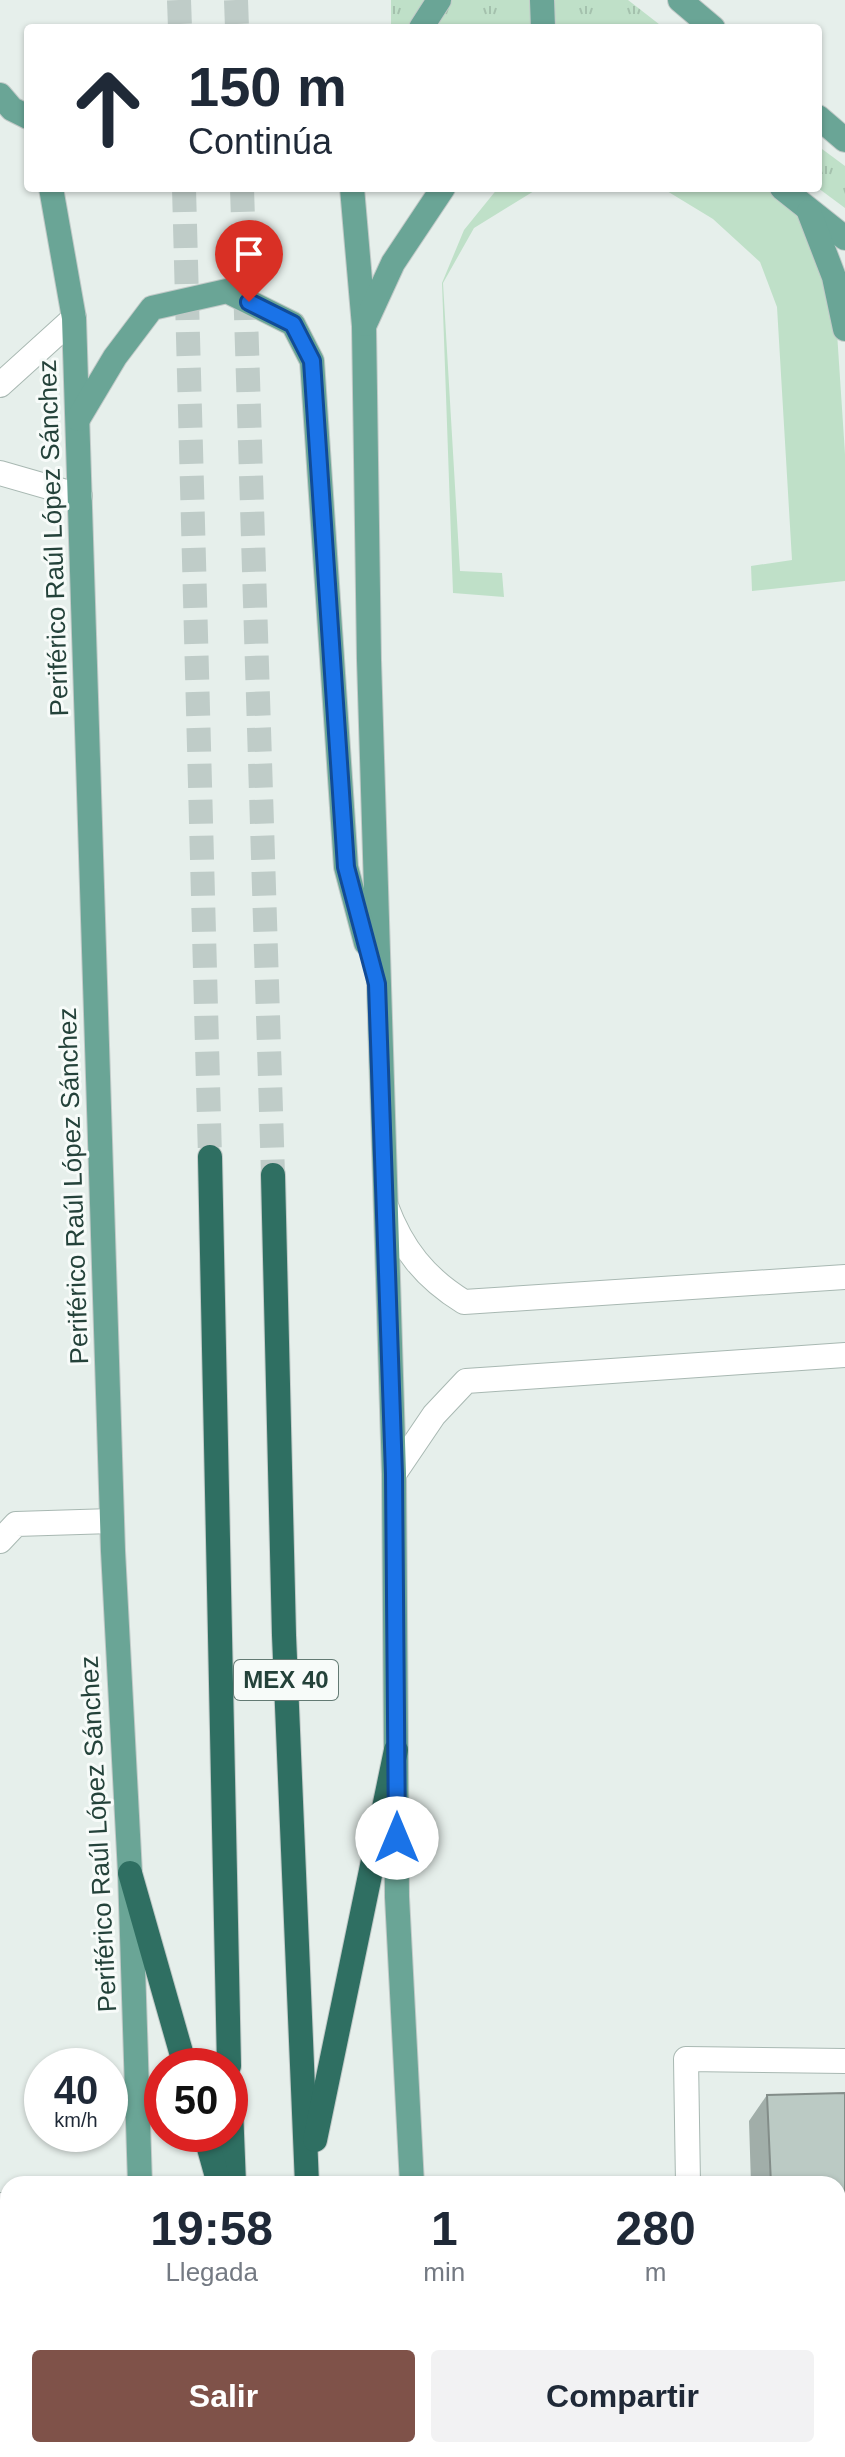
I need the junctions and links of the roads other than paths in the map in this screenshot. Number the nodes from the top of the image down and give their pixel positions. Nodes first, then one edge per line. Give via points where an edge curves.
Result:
1 (439, 0) edge
2 (542, 0) edge
3 (680, 0) edge
4 (424, 24) edge
5 (543, 24) edge
6 (708, 24) edge
7 (0, 95) edge
8 (24, 115) edge
9 (822, 120) edge
10 (845, 140) edge
11 (52, 192) edge
12 (352, 192) edge
13 (440, 192) edge
14 (786, 192) edge
15 (809, 212) junction
16 (845, 238) edge
17 (74, 318) junction
18 (364, 326) junction
19 (845, 329) edge
20 (0, 385) edge
21 (77, 420) junction
22 (0, 473) edge
23 (80, 496) junction
24 (377, 984) junction
25 (210, 1157) tunnel mouth
26 (273, 1175) tunnel mouth
27 (383, 1198) junction
28 (845, 1277) edge
29 (845, 1355) edge
30 (394, 1474) junction
31 (112, 1521) junction
32 (0, 1541) edge
33 (396, 1750) junction
34 (130, 1873) junction
35 (180, 2048) edge
36 (229, 2048) edge
37 (845, 2061) edge
38 (210, 2152) edge
39 (233, 2152) edge
40 (140, 2176) edge
41 (217, 2176) edge
42 (234, 2176) edge
43 (307, 2176) edge
44 (308, 2176) edge
45 (412, 2176) edge
46 (688, 2176) edge

1 - 4 main road
2 - 5 main road
3 - 6 main road
7 - 8 main road
9 - 10 main road
11 - 17 main road, Periférico Raúl López Sánchez
12 - 18 main road
13 - 18 main road via 393,263
14 - 15 main road
15 - 16 main road
15 - 19 main road via 834,277
17 - 20 lane
17 - 21 main road, Periférico Raúl López Sánchez
18 - 24 main road
21 - 23 main road, Periférico Raúl López Sánchez
21 - 24 main road via 152,308 227,291 293,324 312,361 346,867
22 - 23 lane
23 - 31 main road, Periférico Raúl López Sánchez
24 - 27 main road
25 - 36 highway, MEX 40
26 - 43 highway, MEX 40 via 284,1635
27 - 28 lane via 406,1250 433,1283 464,1302
27 - 30 main road
29 - 30 lane via 466,1381 434,1415
30 - 33 main road
31 - 32 lane via 16,1524
31 - 34 main road, Periférico Raúl López Sánchez
33 - 44 highway
33 - 45 main road via 397,1897
34 - 35 highway
34 - 40 main road, Periférico Raúl López Sánchez
37 - 46 lane via 686,2059
38 - 41 highway
39 - 42 highway

